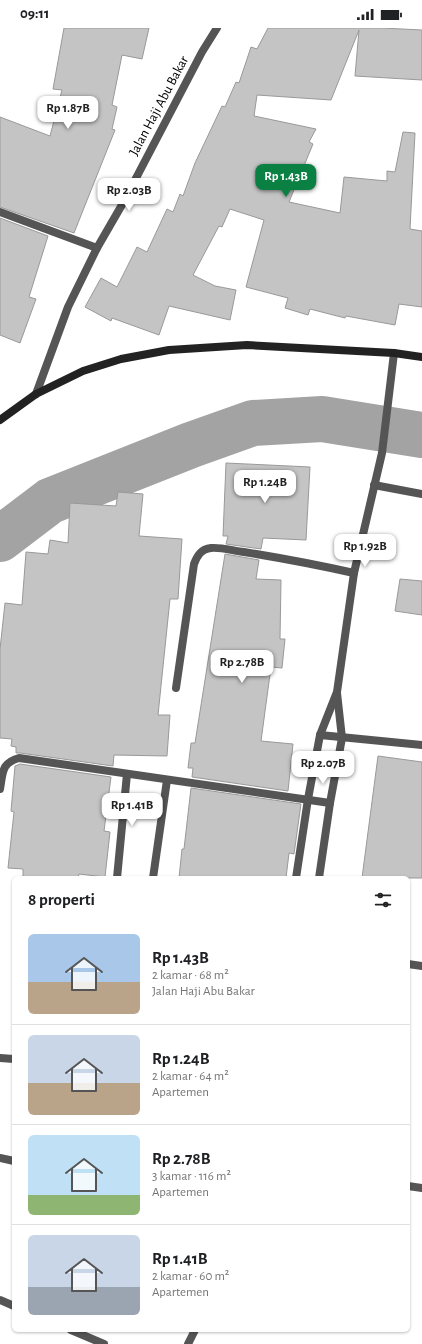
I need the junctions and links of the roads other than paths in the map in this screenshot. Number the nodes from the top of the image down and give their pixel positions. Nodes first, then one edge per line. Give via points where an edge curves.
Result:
1 (217, 28) edge
2 (0, 212) edge
3 (97, 248) junction
4 (394, 353) junction
5 (422, 357) edge
6 (36, 394) junction
7 (0, 420) edge
8 (374, 486) junction
9 (422, 494) edge
10 (354, 573) junction
11 (176, 688) dead end
12 (336, 692) junction
13 (320, 736) junction
14 (342, 738) junction
15 (422, 744) edge
16 (127, 774) junction
17 (167, 780) junction
18 (0, 789) edge
19 (308, 800) junction
20 (330, 803) junction
21 (117, 876) edge
22 (153, 876) edge
23 (296, 876) edge
24 (319, 876) edge
25 (410, 964) edge
26 (422, 966) edge
27 (0, 1058) edge
28 (12, 1060) edge
29 (0, 1158) edge
30 (12, 1161) edge
31 (410, 1186) edge
32 (422, 1188) edge
33 (0, 1300) edge
34 (12, 1305) edge
35 (76, 1332) edge
36 (194, 1332) edge
37 (104, 1344) edge
38 (188, 1344) edge

1 - 3 street, Jalan Haji Abu Bakar
2 - 3 street
3 - 6 street, Jalan Haji Abu Bakar via 68,307
4 - 5 street
4 - 6 street via 247,345 169,350 121,359 83,371
4 - 8 street via 383,442
6 - 7 street
8 - 9 street
8 - 10 street
10 - 11 street via 223,549 211,548 202,552 194,564
10 - 12 street
12 - 13 street
12 - 14 street
13 - 14 street
13 - 19 street
14 - 15 street
14 - 20 street
16 - 17 street
16 - 18 street via 19,758 9,762 4,768
16 - 21 street
17 - 19 street
17 - 22 street
19 - 20 street
19 - 23 street
20 - 24 street
25 - 26 street
27 - 28 street
29 - 30 street
31 - 32 street
33 - 34 street
35 - 37 street
36 - 38 street

